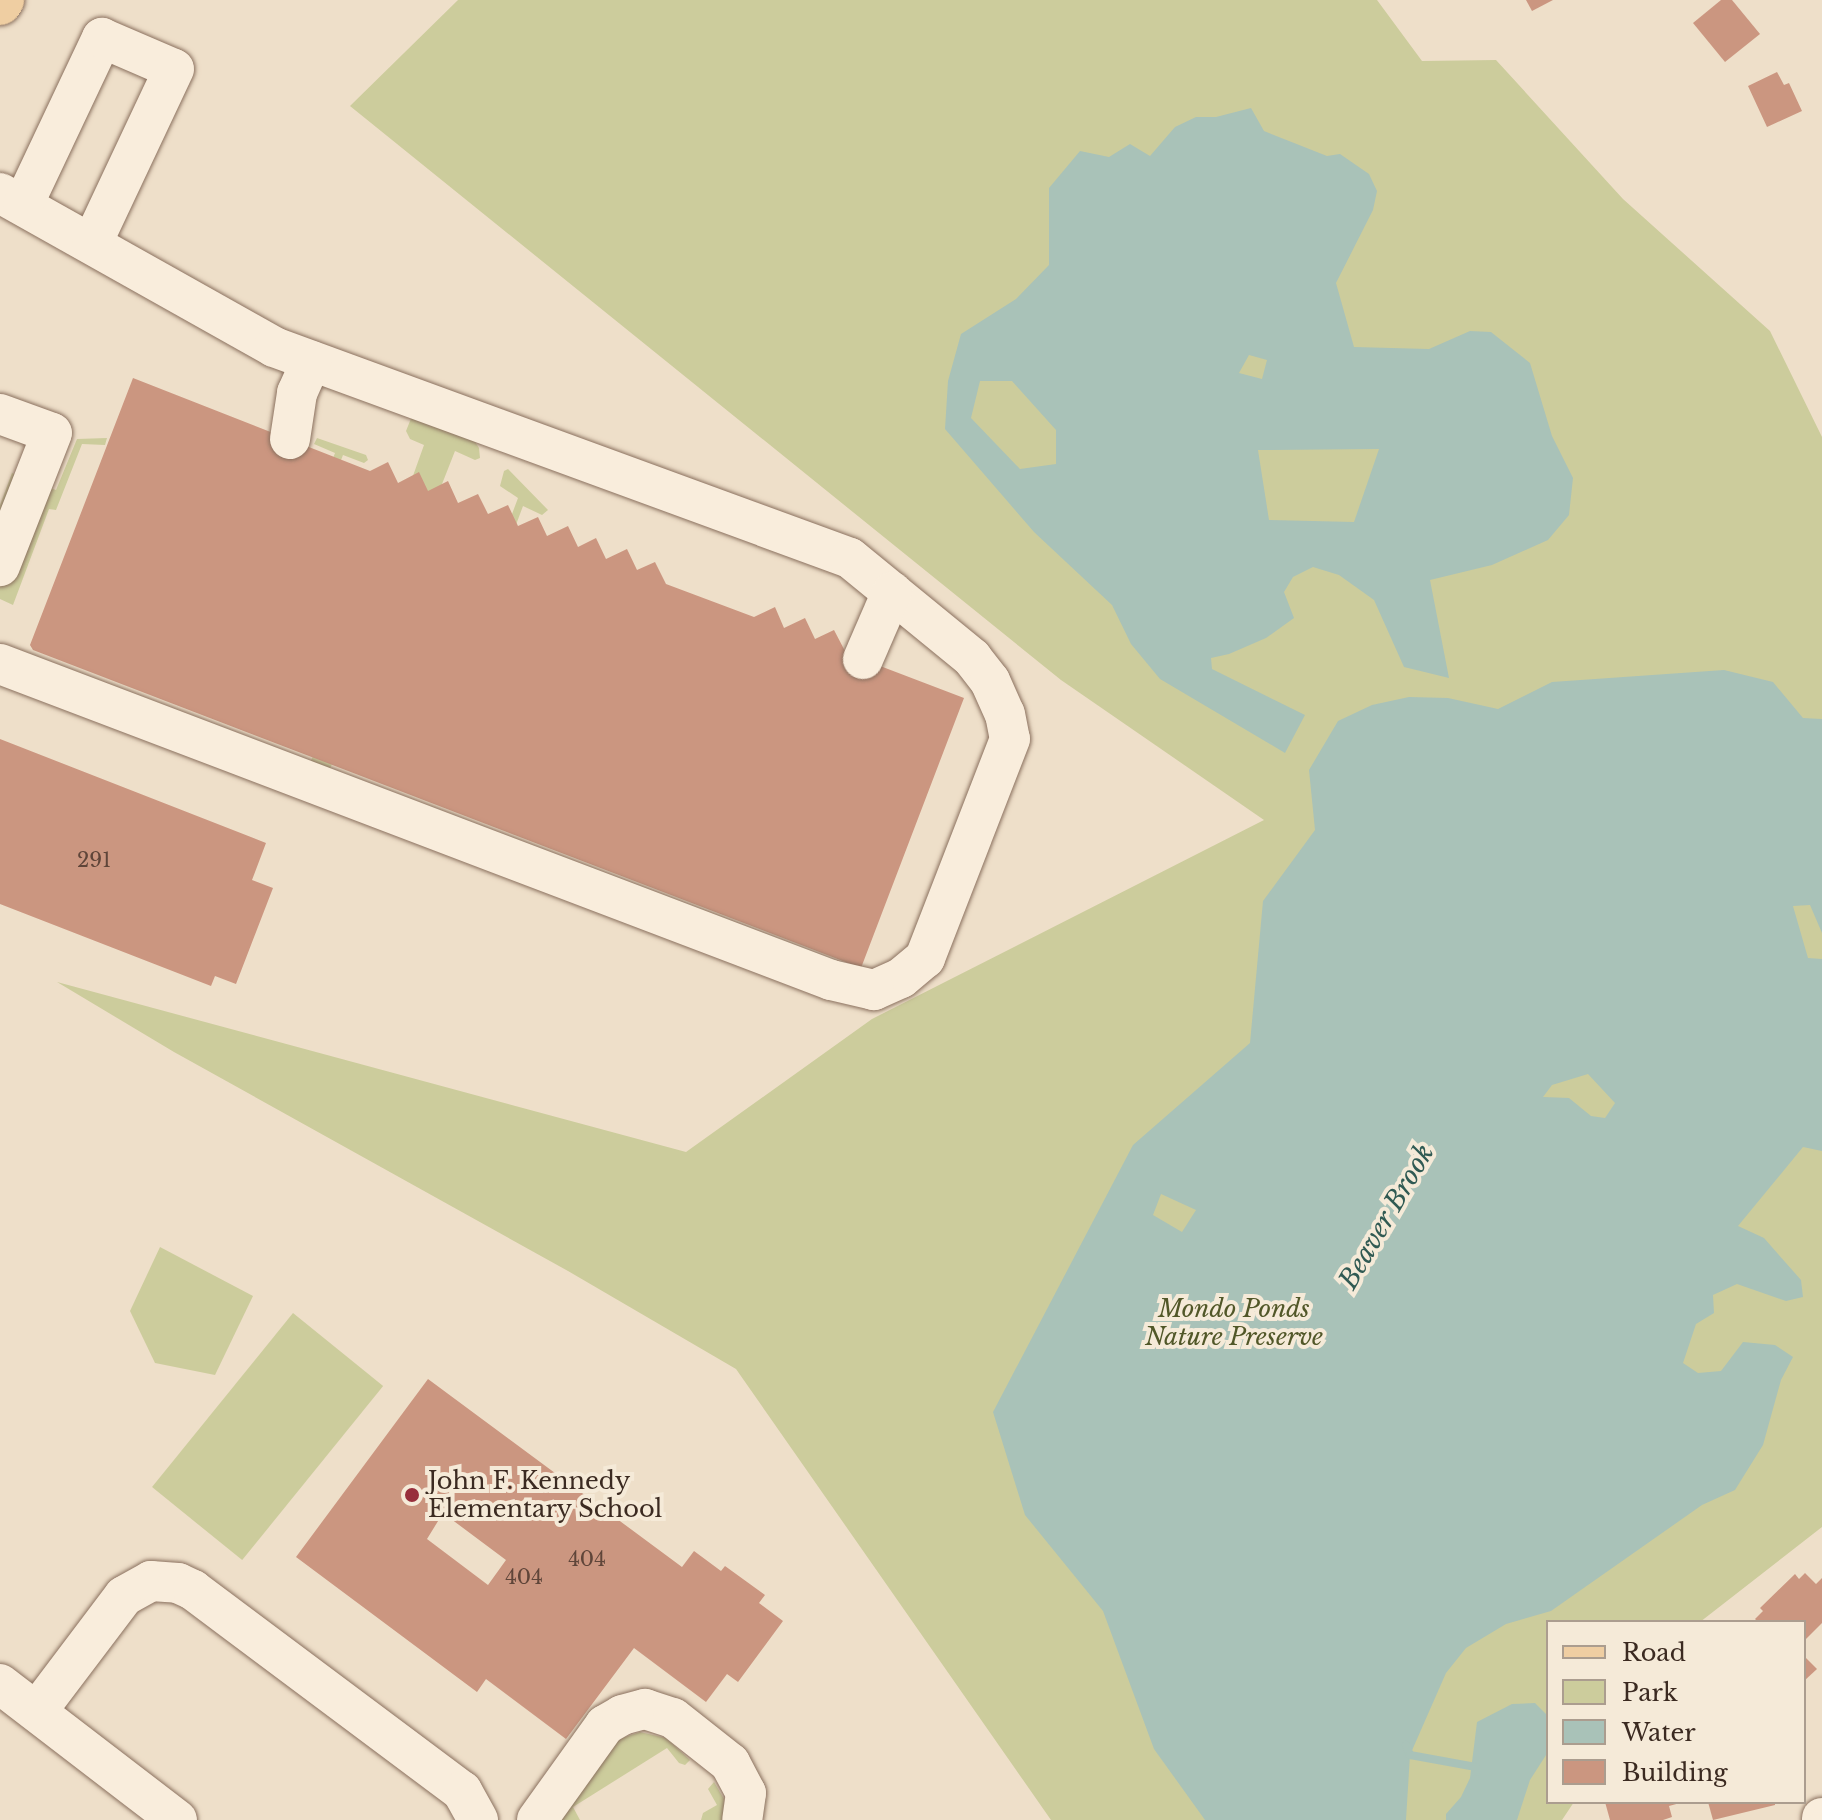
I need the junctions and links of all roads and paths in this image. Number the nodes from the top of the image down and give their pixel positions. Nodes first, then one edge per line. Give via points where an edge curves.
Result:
1 (12, 199) edge
2 (92, 243) junction
3 (311, 361) junction
4 (0, 414) edge
5 (290, 439) dead end
6 (0, 566) edge
7 (892, 592) junction
8 (863, 659) dead end
9 (0, 664) edge
10 (0, 1684) edge
11 (37, 1711) junction
12 (177, 1820) edge
13 (478, 1820) edge
14 (537, 1820) edge
15 (742, 1820) edge

1 - 2 street
1 - 2 street via 102,38 174,69
2 - 3 street via 274,347
3 - 5 street via 297,393
3 - 7 street via 850,558
4 - 6 street via 52,433
7 - 8 street
7 - 9 street via 972,658 990,681 1010,739 925,958 901,978 874,990 831,980
10 - 11 street
11 - 12 street
11 - 13 street via 114,1607 134,1589 160,1580 186,1586 462,1791
14 - 15 street via 605,1725 645,1709 673,1718 730,1763 746,1793

